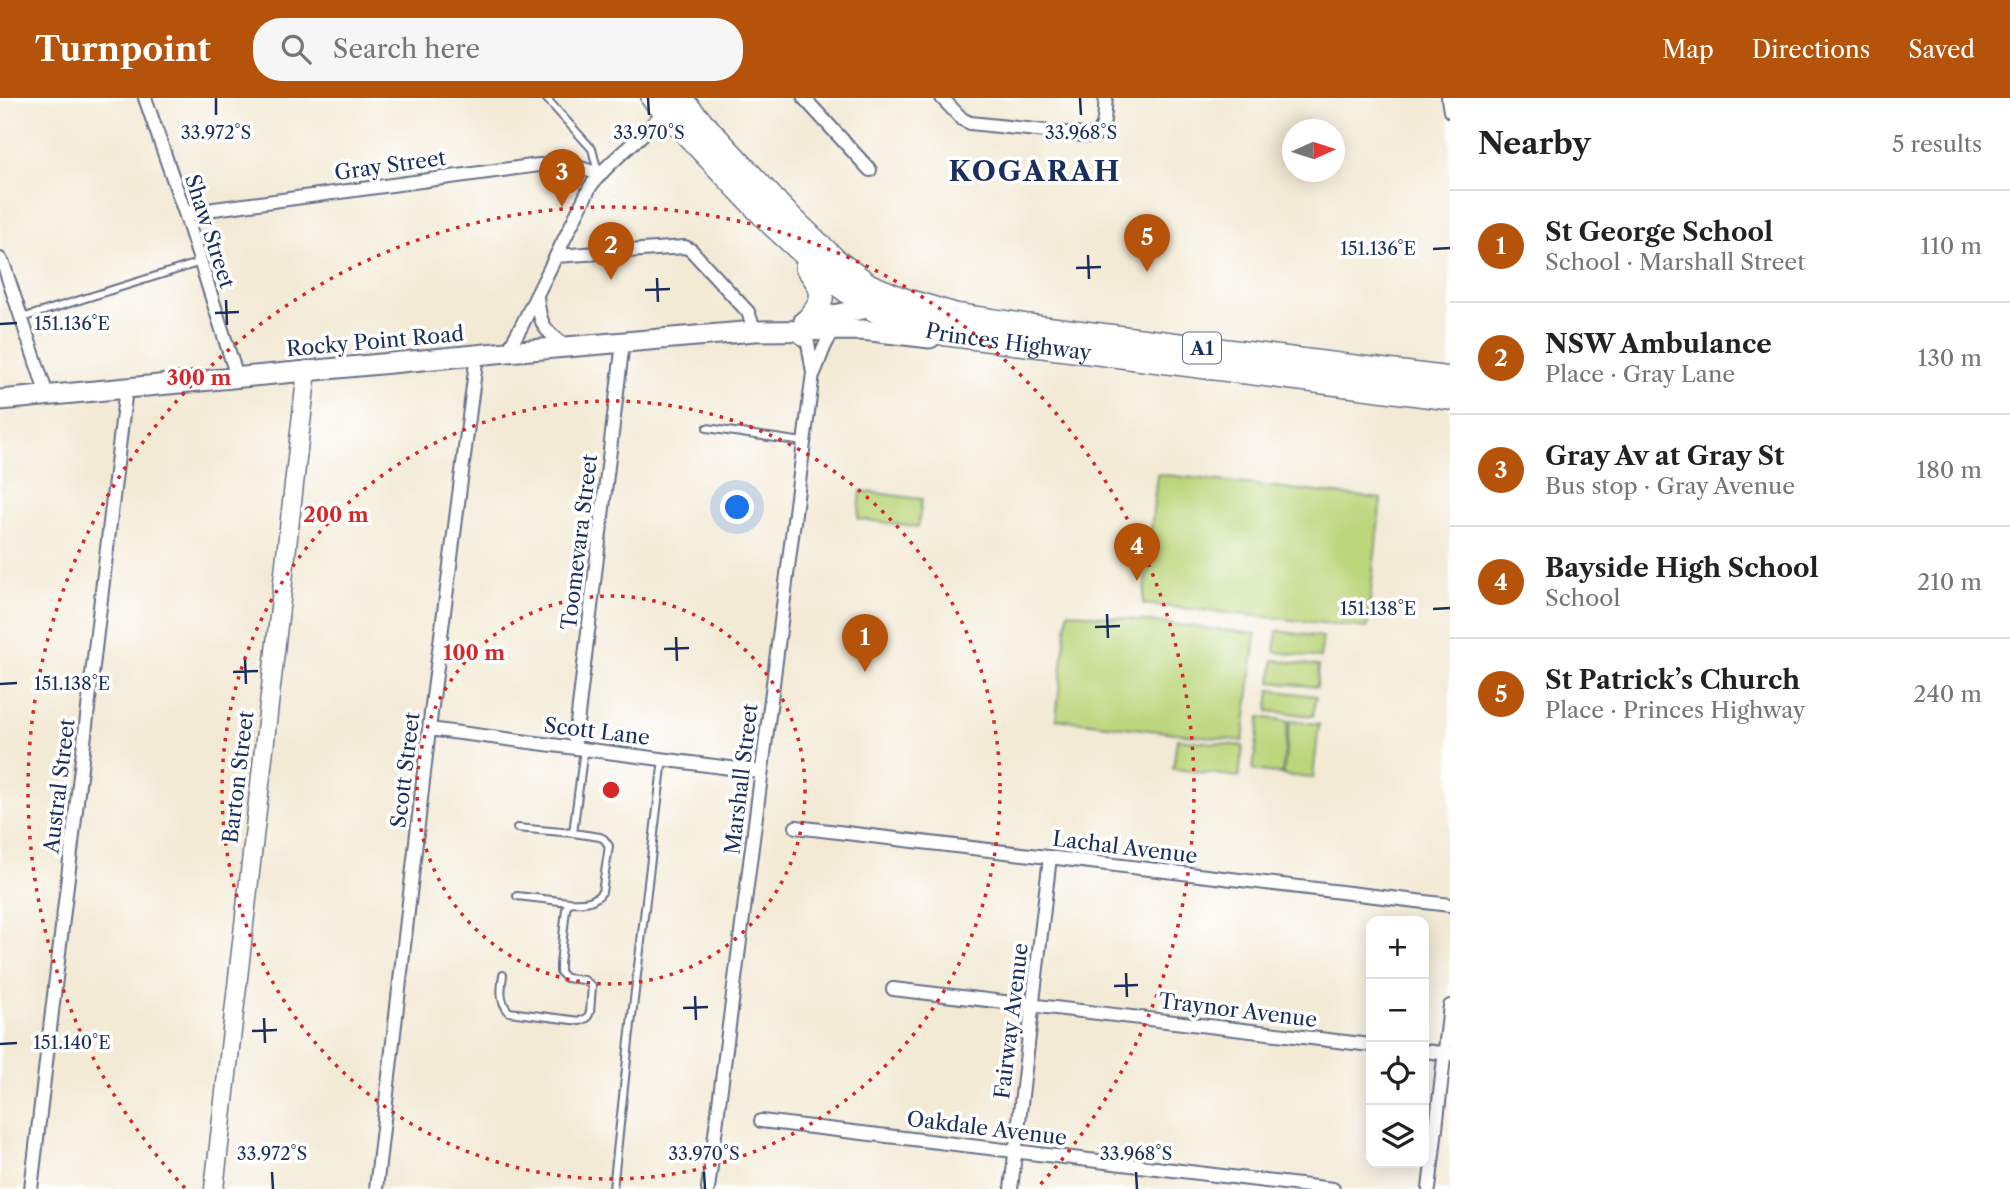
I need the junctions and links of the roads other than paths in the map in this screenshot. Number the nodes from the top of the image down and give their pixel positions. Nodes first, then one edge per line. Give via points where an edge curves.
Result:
1 (145, 98) edge
2 (546, 98) edge
3 (804, 98) edge
4 (942, 98) edge
5 (1106, 98) edge
6 (1448, 98) edge
7 (667, 101) edge
8 (1450, 108) edge
9 (870, 170) dead end
10 (599, 174) junction
11 (185, 213) junction
12 (772, 224) junction
13 (556, 256) junction
14 (0, 259) edge
15 (201, 262) junction
16 (537, 296) junction
17 (904, 300) junction
18 (869, 307) junction
19 (21, 318) junction
20 (799, 325) junction
21 (837, 329) junction
22 (755, 331) junction
23 (623, 342) junction
24 (1021, 344) junction
25 (567, 346) junction
26 (507, 352) junction
27 (477, 355) junction
28 (307, 370) junction
29 (814, 373) junction
30 (237, 377) junction
31 (1450, 379) edge
32 (126, 388) junction
33 (47, 395) junction
34 (1450, 398) edge
35 (0, 400) edge
36 (707, 428) dead end
37 (803, 442) junction
38 (429, 729) junction
39 (579, 748) junction
40 (663, 759) junction
41 (761, 772) junction
42 (796, 827) dead end
43 (517, 828) dead end
44 (573, 833) junction
45 (1050, 857) junction
46 (517, 895) dead end
47 (569, 902) junction
48 (1450, 905) edge
49 (503, 975) dead end
50 (893, 989) dead end
51 (1033, 1005) junction
52 (1450, 1006) edge
53 (1366, 1044) edge
54 (1429, 1052) edge
55 (1447, 1054) edge
56 (761, 1121) dead end
57 (1015, 1151) junction
58 (31, 1189) edge
59 (214, 1189) edge
60 (376, 1189) edge
61 (613, 1189) edge
62 (708, 1189) edge
63 (1011, 1189) edge
64 (1333, 1189) edge
65 (1429, 1189) edge

1 - 11 street, Shaw Street
2 - 10 lane via 592,149
3 - 9 street
4 - 5 street via 970,123 1093,136 1102,129
6 - 8 street
7 - 10 street via 657,121
7 - 12 highway, Princes Highway / A1
7 - 17 highway, Princes Highway / A1 via 836,261 869,285
10 - 11 street, Gray Street via 558,164 529,166
10 - 13 street
11 - 15 street, Shaw Street
12 - 18 highway, Princes Highway / A1
12 - 20 highway via 820,285 819,307
13 - 16 street
13 - 22 street via 685,247 748,312
14 - 19 street
15 - 19 lane
15 - 30 street, Shaw Street
16 - 25 street via 544,328
16 - 26 street
17 - 18 main road, Rocky Point Road
17 - 31 highway, Princes Highway / A1 via 937,311 1015,324
18 - 20 main road, Rocky Point Road
18 - 24 highway, Princes Highway / A1 via 925,329
19 - 33 street
20 - 21 main road, Rocky Point Road
20 - 22 main road, Rocky Point Road
20 - 29 street, Marshall Street
21 - 24 main road, Rocky Point Road via 995,348
21 - 29 street, Marshall Street via 826,342
22 - 23 main road, Rocky Point Road
23 - 25 main road, Rocky Point Road
23 - 39 street, Toomevara Street
24 - 34 highway, Princes Highway / A1
25 - 26 main road, Rocky Point Road
26 - 27 main road, Rocky Point Road
27 - 28 main road, Rocky Point Road
27 - 38 street, Scott Street
28 - 30 main road, Rocky Point Road
28 - 59 street, Barton Street
29 - 37 street, Marshall Street
30 - 32 main road, Rocky Point Road
32 - 33 main road, Rocky Point Road
32 - 58 street, Austral Street
33 - 35 main road, Rocky Point Road
36 - 37 lane
37 - 41 street, Marshall Street
38 - 39 street, Scott Lane
38 - 60 street, Scott Street
39 - 40 street, Scott Lane
39 - 44 lane
40 - 41 street, Scott Lane
40 - 61 lane
41 - 62 street, Marshall Street
42 - 45 street, Lachal Avenue
43 - 44 lane
44 - 47 lane via 600,837 609,846 599,897
45 - 48 street, Lachal Avenue
45 - 51 street, Fairway Avenue
46 - 47 lane
47 - 49 lane via 560,972 592,986 587,1018 580,1021 509,1012 501,998
50 - 51 street, Traynor Avenue
51 - 53 street, Traynor Avenue
51 - 57 street, Fairway Avenue
52 - 55 street
54 - 55 street
55 - 65 street
56 - 57 street, Oakdale Avenue
57 - 63 street, Fairway Avenue
57 - 64 street, Oakdale Avenue

